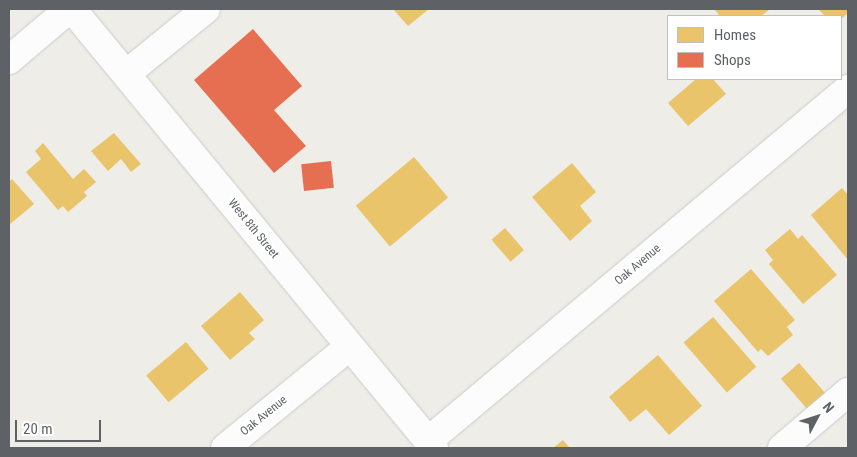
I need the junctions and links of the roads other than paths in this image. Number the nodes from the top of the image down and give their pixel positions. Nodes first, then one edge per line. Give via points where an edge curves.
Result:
1 (71, 9) edge
2 (206, 9) edge
3 (9, 60) edge
4 (126, 74) junction
5 (848, 89) edge
6 (349, 346) junction
7 (845, 402) edge
8 (431, 445) edge
9 (225, 448) edge
10 (782, 448) edge

1 - 3 street
1 - 4 street, West 8th Street
2 - 4 street
4 - 6 street, West 8th Street
5 - 8 street, Oak Avenue
6 - 8 street, West 8th Street
6 - 9 street, Oak Avenue
7 - 10 street

